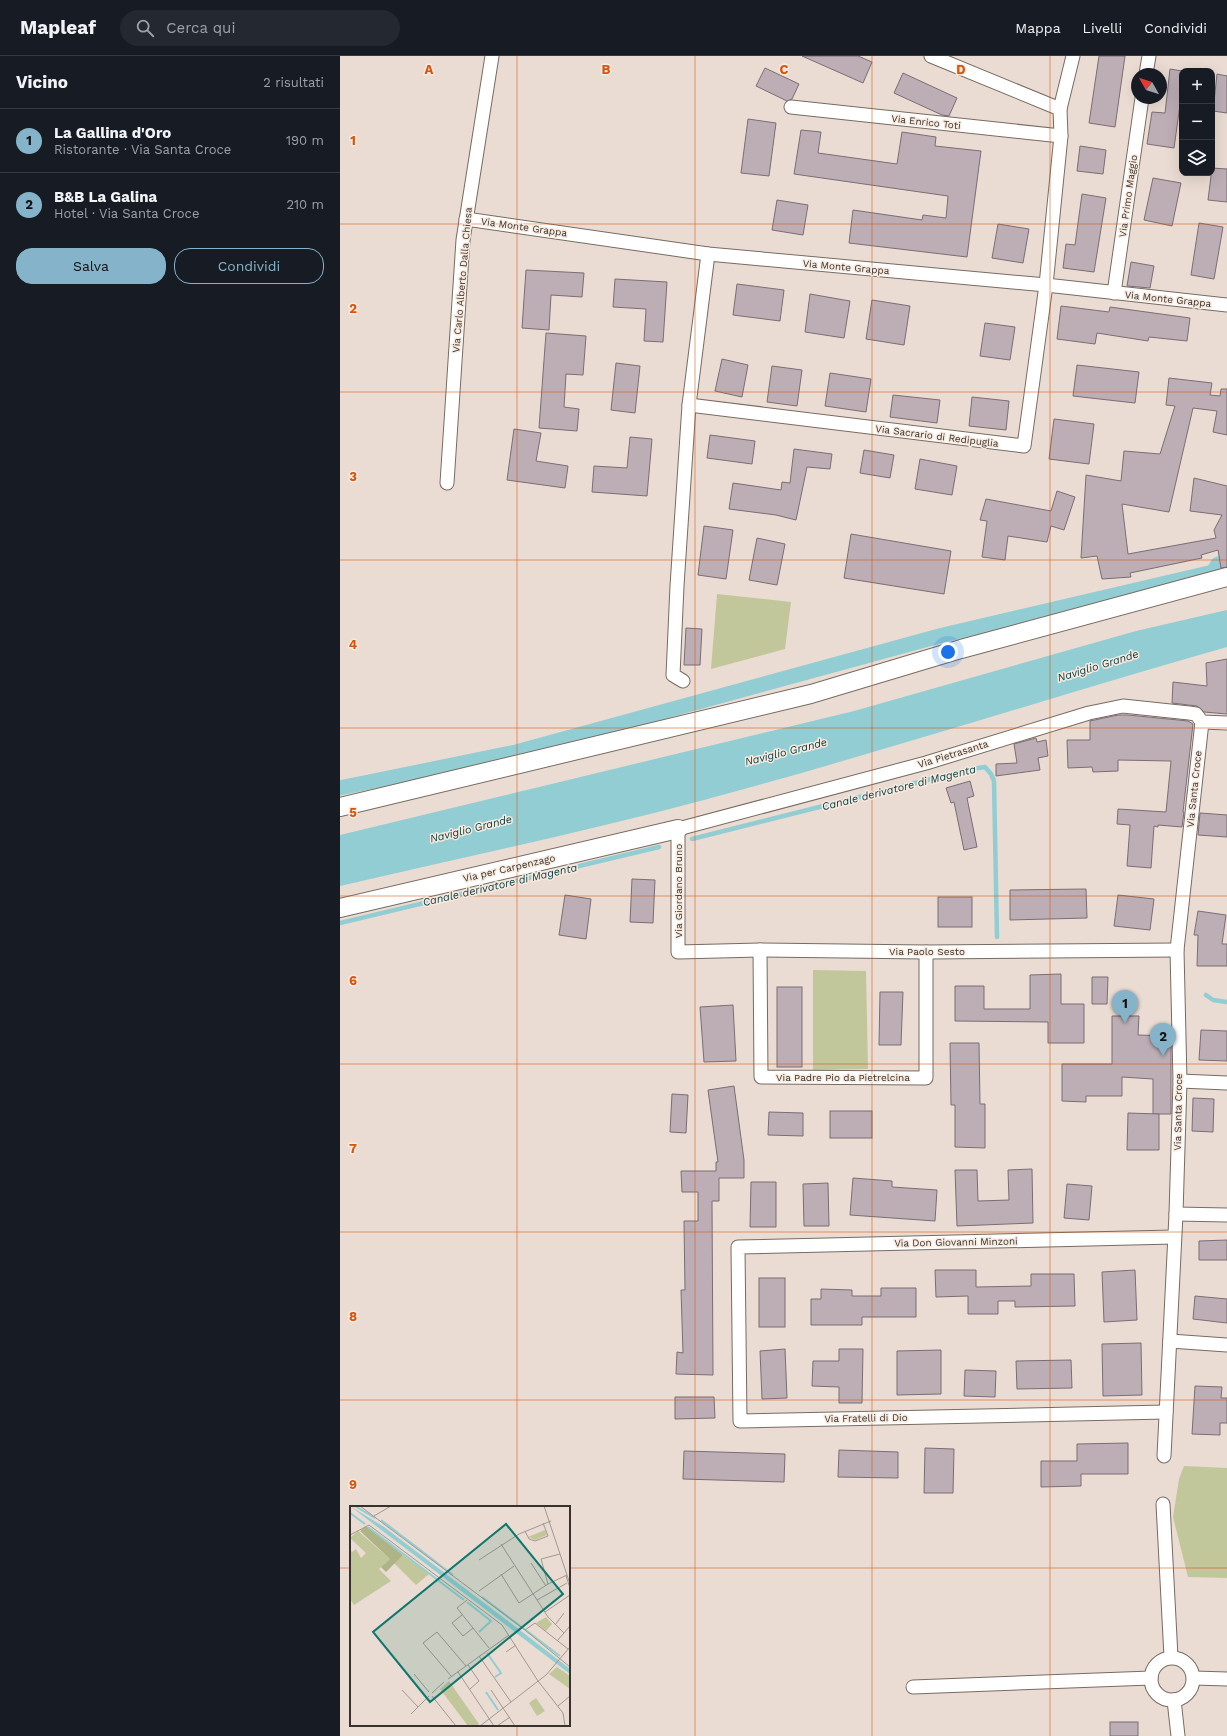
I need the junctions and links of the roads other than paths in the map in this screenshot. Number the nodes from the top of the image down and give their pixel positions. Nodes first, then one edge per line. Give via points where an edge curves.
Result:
1 (492, 56) edge
2 (931, 56) edge
3 (1073, 56) edge
4 (1148, 56) edge
5 (1147, 68) edge
6 (1141, 104) edge
7 (791, 107) dead end
8 (1060, 109) junction
9 (1061, 136) junction
10 (466, 219) junction
11 (708, 254) junction
12 (1046, 285) junction
13 (1114, 294) junction
14 (1227, 305) edge
15 (689, 405) junction
16 (447, 482) dead end
17 (1227, 576) edge
18 (684, 681) dead end
19 (1202, 722) junction
20 (1227, 723) edge
21 (340, 807) edge
22 (678, 829) junction
23 (340, 908) edge
24 (760, 950) junction
25 (1177, 950) junction
26 (678, 952) joint
27 (926, 952) junction
28 (1180, 1081) junction
29 (1227, 1083) edge
30 (1176, 1214) junction
31 (1227, 1215) edge
32 (1174, 1237) junction
33 (738, 1247) joint
34 (1170, 1341) junction
35 (1227, 1345) edge
36 (1166, 1412) junction
37 (1164, 1456) dead end
38 (1163, 1504) dead end
39 (1170, 1657) junction
40 (1151, 1678) junction
41 (1194, 1678) junction
42 (1227, 1679) edge
43 (913, 1686) dead end
44 (1174, 1700) junction
45 (1178, 1736) edge

1 - 10 street, Via Carlo Alberto Dalla Chiesa
2 - 8 street
3 - 8 street
4 - 5 street
6 - 13 street, Via Primo Maggio
7 - 9 street, Via Enrico Toti
8 - 9 street
9 - 12 street
10 - 11 street, Via Monte Grappa
10 - 16 street, Via Carlo Alberto Dalla Chiesa
11 - 12 street, Via Monte Grappa
11 - 15 street
12 - 13 street, Via Monte Grappa
12 - 15 street, Via Sacrario di Redipuglia via 1024,446
13 - 14 street, Via Monte Grappa
15 - 18 street via 673,675
17 - 21 street via 961,649 811,694
19 - 20 street, Via Pietrasanta
19 - 22 street, Via Pietrasanta via 1196,714 1123,706 1096,711 926,763
19 - 25 street, Via Santa Croce
22 - 23 street, Via per Carpenzago
22 - 26 street, Via Giordano Bruno
24 - 26 street, Via Paolo Sesto
24 - 27 street, Via Paolo Sesto
24 - 27 street, Via Padre Pio da Pietrelcina via 761,1077 926,1078
25 - 27 street, Via Paolo Sesto
25 - 28 street, Via Santa Croce
28 - 29 street
28 - 30 street, Via Santa Croce
30 - 31 street
30 - 32 street, Via Santa Croce
32 - 33 street, Via Don Giovanni Minzoni
32 - 34 street, Via Santa Croce
33 - 36 street, Via Fratelli di Dio via 740,1421
34 - 35 street
34 - 36 street, Via Santa Croce
36 - 37 street, Via Santa Croce
38 - 39 street
39 - 40 street via 1155,1666
39 - 41 street via 1184,1661 1193,1671
40 - 43 street
40 - 44 street via 1152,1686 1160,1697
41 - 42 street
41 - 44 street via 1186,1696
44 - 45 street

